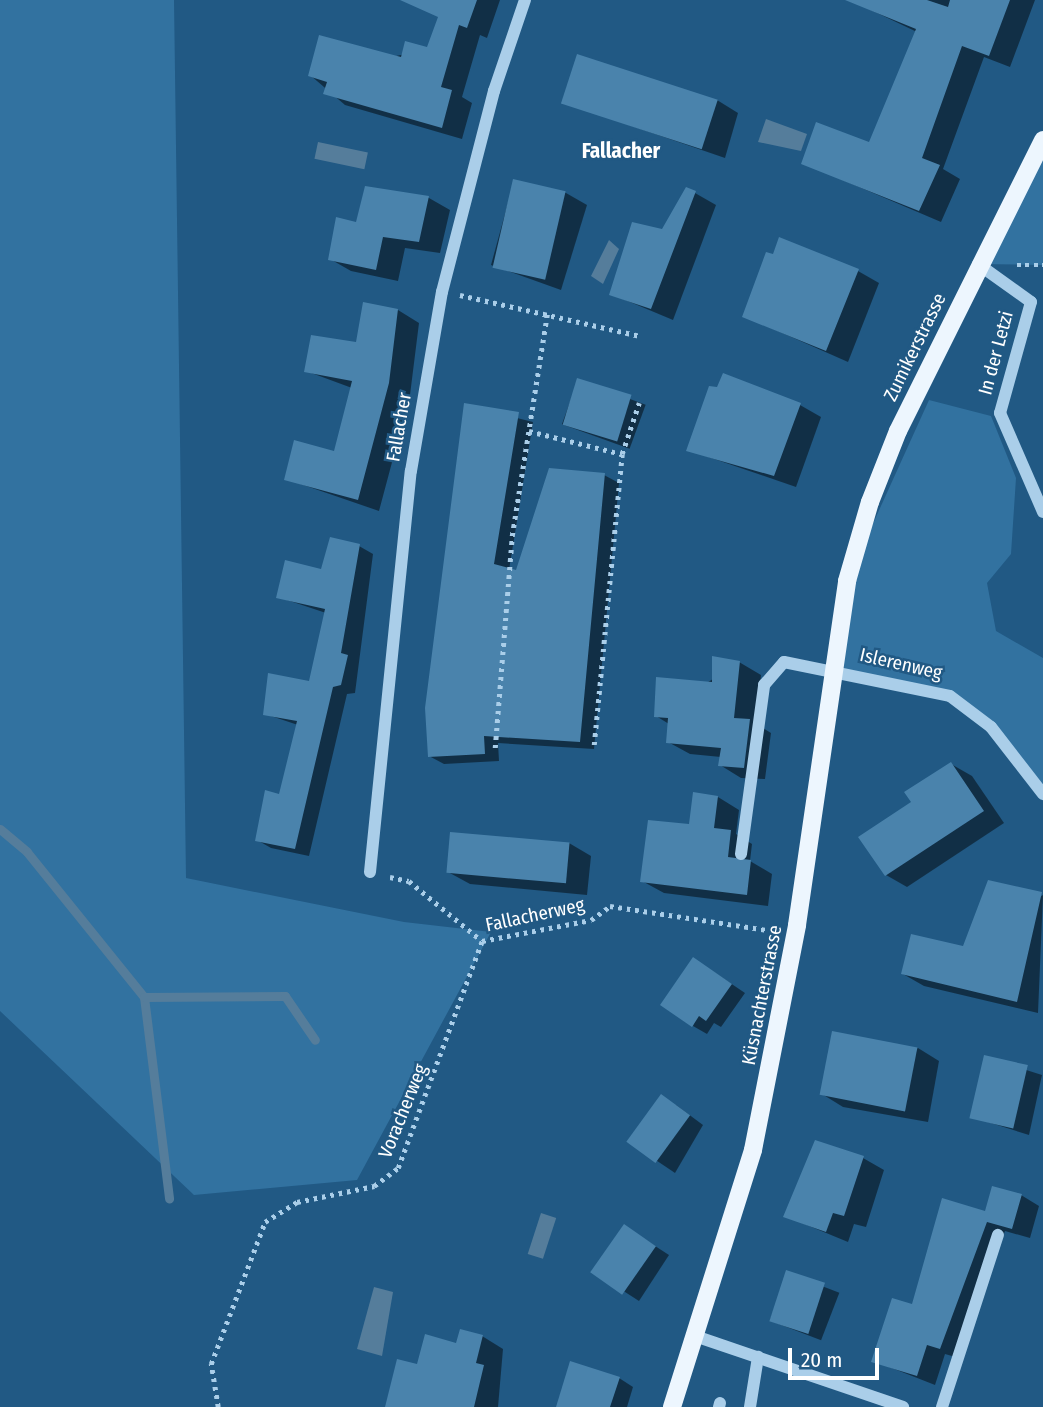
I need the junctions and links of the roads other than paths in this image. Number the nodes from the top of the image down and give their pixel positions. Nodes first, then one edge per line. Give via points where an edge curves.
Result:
1 (524, 0) edge
2 (1043, 140) edge
3 (978, 264) junction
4 (1043, 512) edge
5 (847, 581) joint
6 (833, 670) junction
7 (1041, 789) edge
8 (741, 854) dead end
9 (370, 872) road end
10 (998, 1235) dead end
11 (692, 1335) junction
12 (758, 1357) junction
13 (672, 1407) edge
14 (750, 1407) edge
15 (903, 1407) edge
16 (942, 1407) edge

1 - 9 street, Fallacher via 494,91 442,292 411,471
2 - 3 main road, Zumikerstrasse
3 - 4 street, In der Letzi via 1031,302 1000,413
3 - 5 main road, Zumikerstrasse via 898,430
5 - 6 main road, Küsnachterstrasse
6 - 7 street, Islerenweg via 950,695 991,727
6 - 8 street, Islerenweg via 784,662 764,685
6 - 11 main road, Küsnachterstrasse via 797,925 753,1150
10 - 16 street
11 - 12 street
11 - 13 main road, Küsnachterstrasse
12 - 14 street
12 - 15 street

